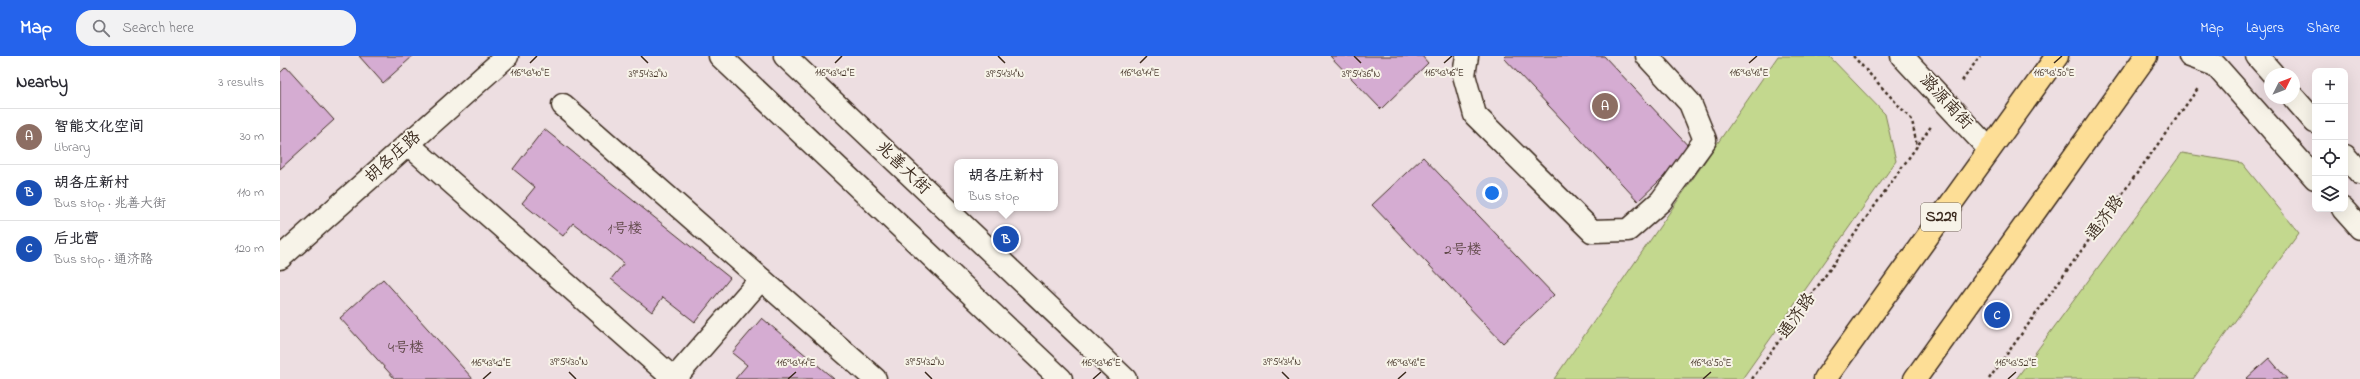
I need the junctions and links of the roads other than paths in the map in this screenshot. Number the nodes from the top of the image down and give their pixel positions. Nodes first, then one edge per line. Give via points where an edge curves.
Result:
1 (507, 56) edge
2 (720, 56) edge
3 (785, 56) edge
4 (1467, 56) edge
5 (1647, 56) edge
6 (1902, 56) edge
7 (2057, 56) edge
8 (2146, 56) edge
9 (2190, 56) edge
10 (2257, 56) edge
11 (2268, 68) edge
12 (2299, 104) edge
13 (563, 105) dead end
14 (2312, 119) edge
15 (408, 144) junction
16 (1989, 149) junction
17 (2348, 159) edge
18 (2360, 173) edge
19 (2313, 176) edge
20 (2346, 212) edge
21 (2360, 228) edge
22 (280, 258) edge
23 (761, 279) junction
24 (674, 379) edge
25 (875, 379) edge
26 (1061, 379) edge
27 (1125, 379) edge
28 (1825, 379) edge
29 (1915, 379) edge

1 - 15 street, 胡各庄路
2 - 26 street
3 - 27 street, 兆善大街
4 - 5 street via 1464,75 1475,115 1592,231 1628,230 1661,201 1704,140 1690,103
6 - 16 street, 潞源南街
7 - 16 main road, S229
8 - 29 main road
9 - 19 street via 2215,65
10 - 11 street
12 - 14 street
13 - 23 street
15 - 22 street, 胡各庄路
15 - 24 street
16 - 28 main road, S229
17 - 18 street
20 - 21 street
23 - 24 street
23 - 25 street

